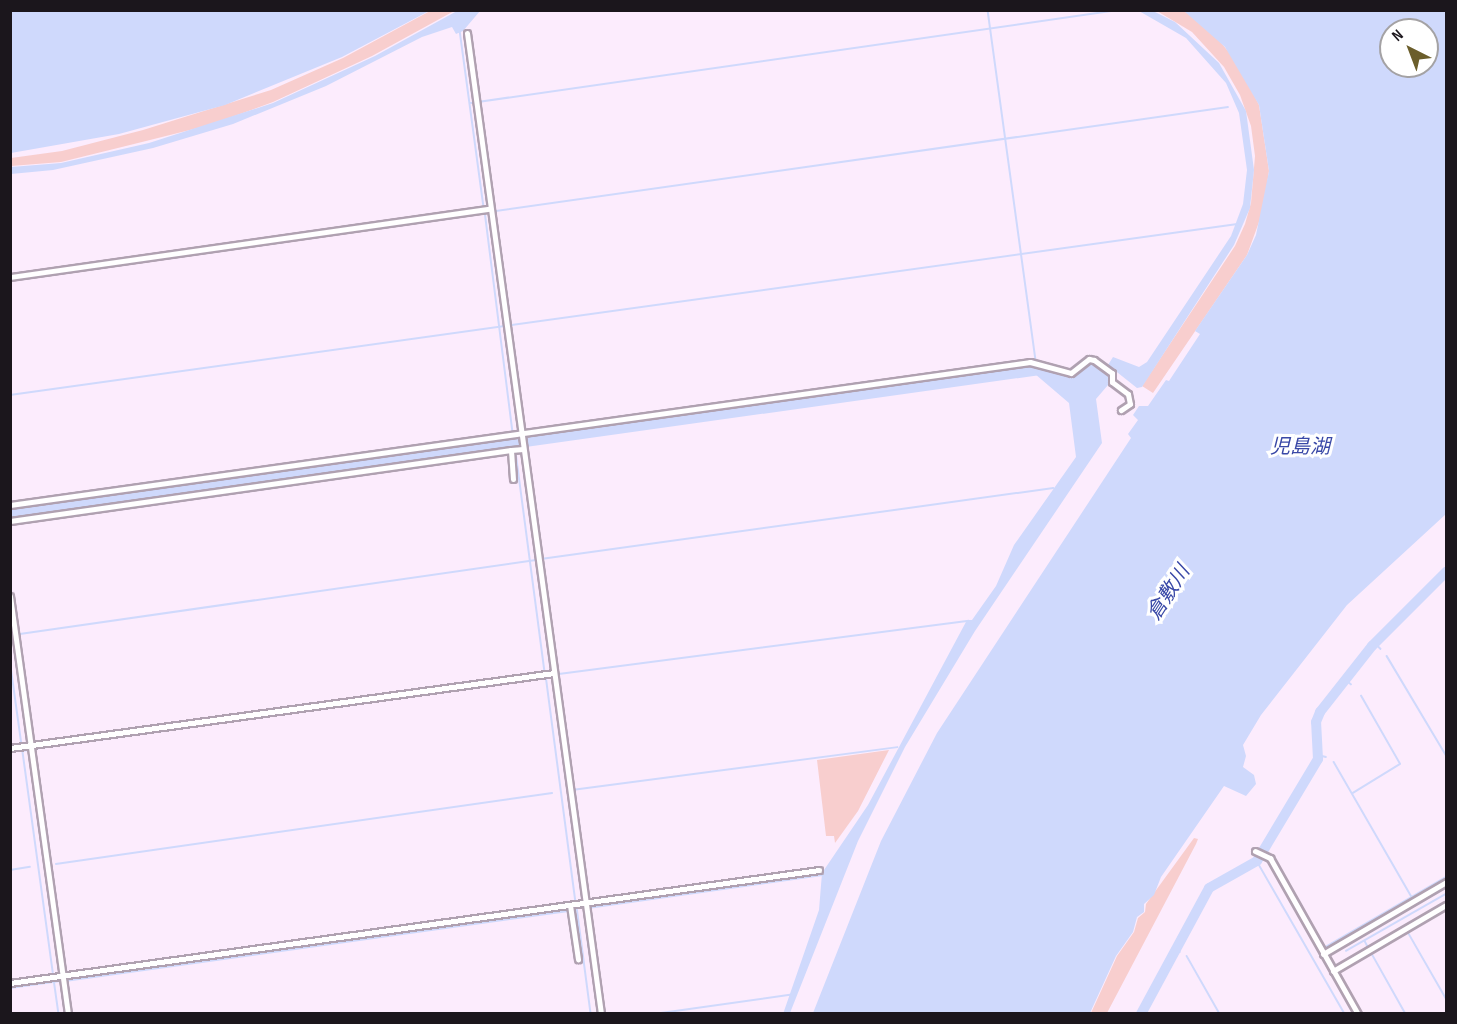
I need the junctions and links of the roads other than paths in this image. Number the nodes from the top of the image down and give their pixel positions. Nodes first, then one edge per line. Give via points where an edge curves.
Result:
1 (467, 33) dead end
2 (488, 211) junction
3 (10, 277) edge
4 (1121, 411) dead end
5 (517, 435) junction
6 (517, 449) junction
7 (513, 479) dead end
8 (10, 505) edge
9 (10, 521) edge
10 (10, 596) edge
11 (549, 674) junction
12 (28, 747) junction
13 (10, 748) edge
14 (1256, 851) dead end
15 (819, 870) dead end
16 (1446, 882) edge
17 (584, 905) junction
18 (1446, 905) edge
19 (572, 908) junction
20 (1323, 954) junction
21 (578, 959) dead end
22 (1333, 971) junction
23 (63, 979) junction
24 (10, 983) edge
25 (68, 1014) edge
26 (601, 1014) edge
27 (1358, 1014) edge

1 - 2 street
2 - 3 street
2 - 5 street via 506,325
4 - 5 street via 1130,404 1130,397 1112,382 1112,373 1089,359 1077,370 1068,372 1036,362
5 - 6 street
5 - 8 street
6 - 7 street
6 - 9 street
6 - 11 street via 539,559
10 - 12 street
11 - 12 street
11 - 17 street via 570,790
12 - 13 street
12 - 23 street
14 - 20 street via 1270,858
15 - 17 street
16 - 20 street
17 - 19 street
17 - 26 street
18 - 22 street
19 - 21 street
19 - 23 street
20 - 22 street
22 - 27 street
23 - 24 street
23 - 25 street

